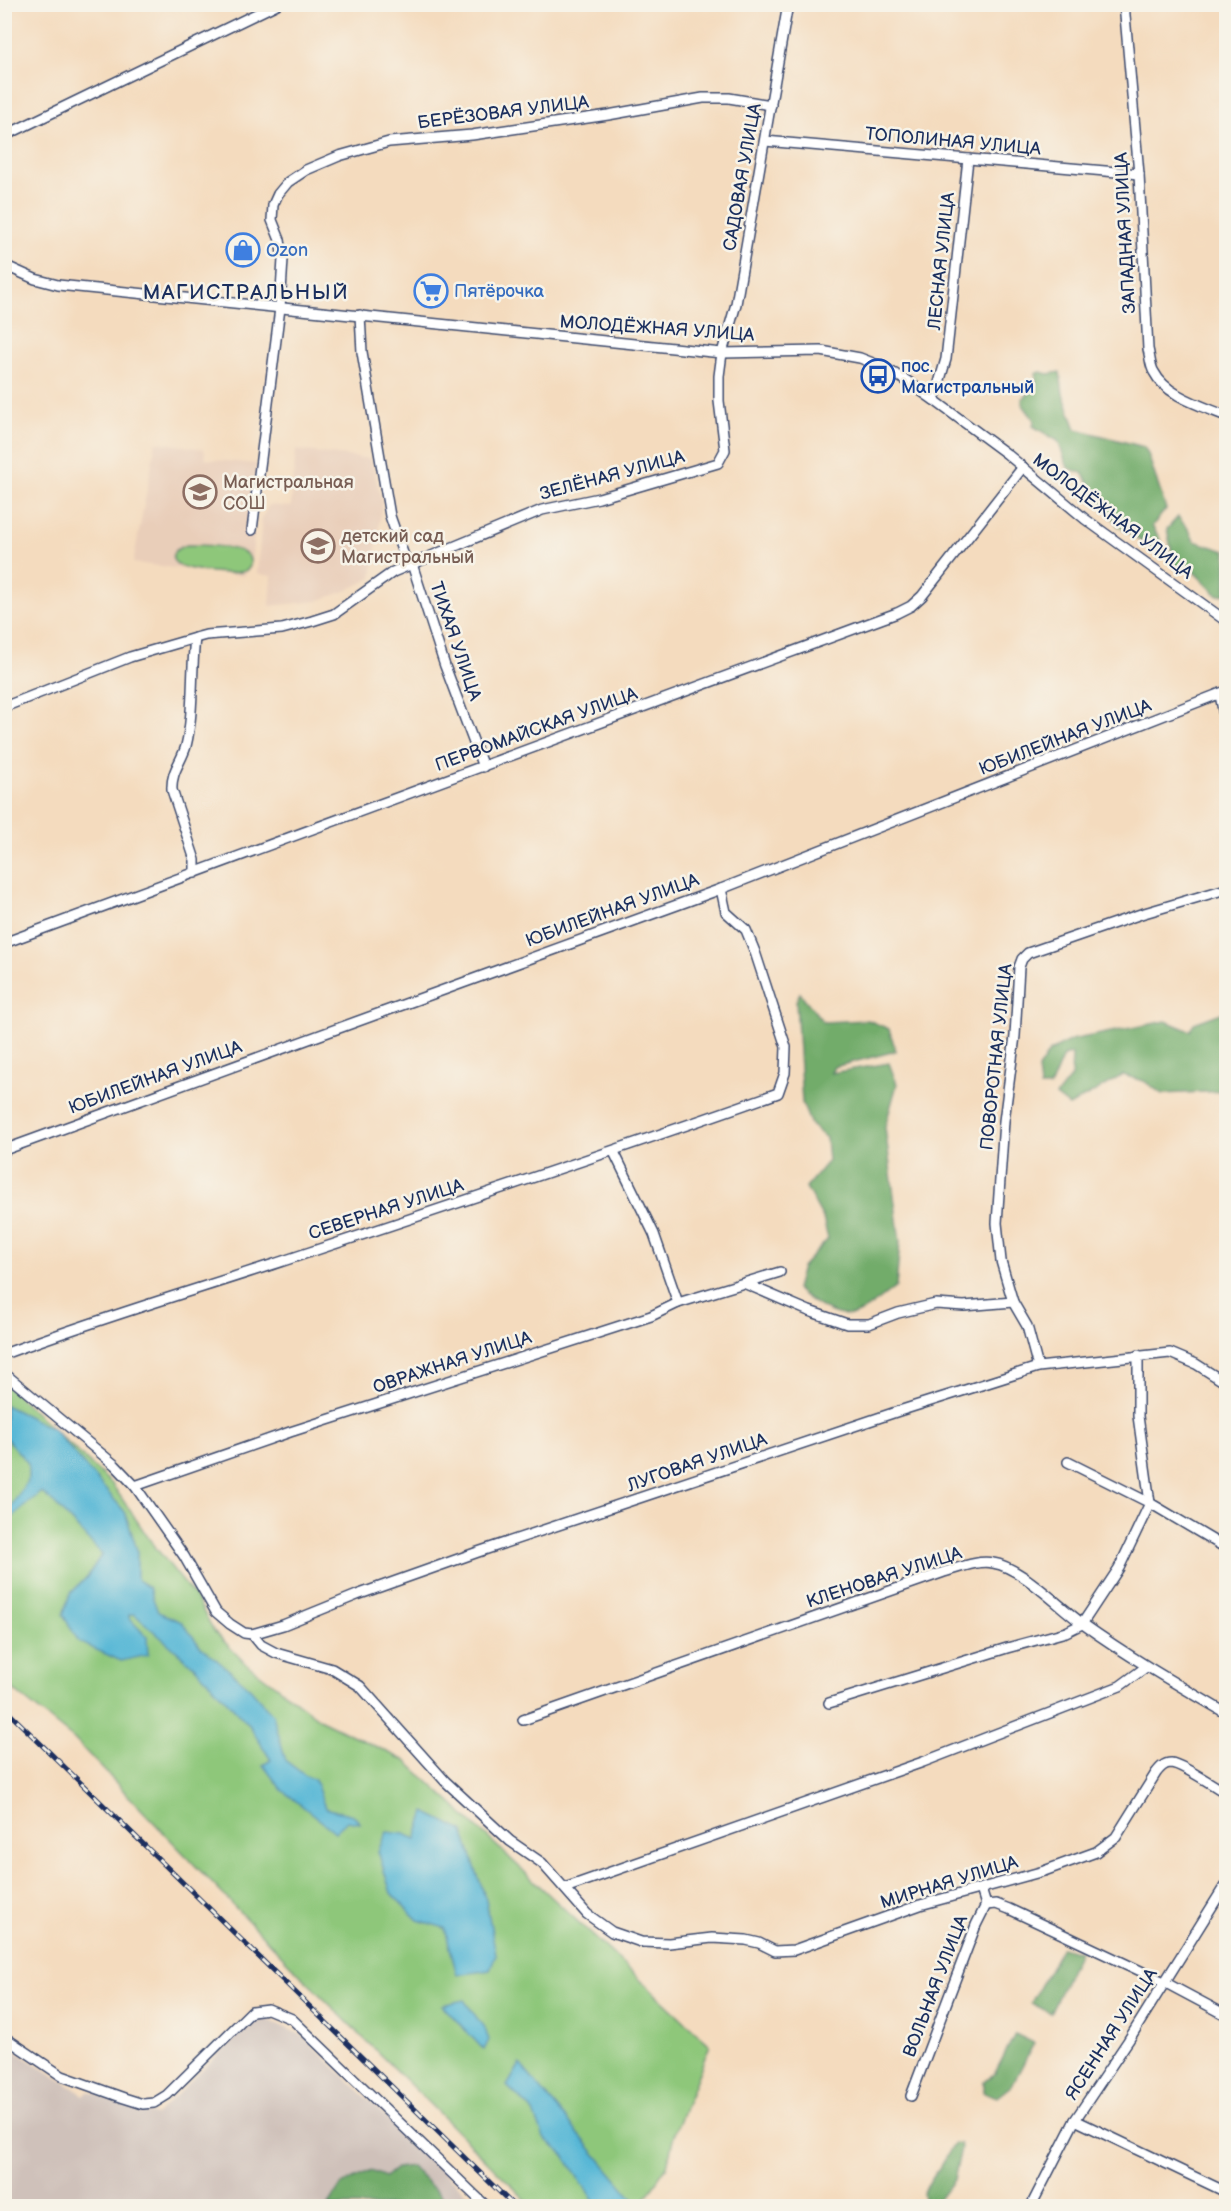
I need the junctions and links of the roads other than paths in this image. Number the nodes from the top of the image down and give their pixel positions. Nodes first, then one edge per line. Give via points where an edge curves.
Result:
1 (277, 4) edge
2 (788, 4) edge
3 (1124, 4) edge
4 (771, 105) junction
5 (4, 136) edge
6 (765, 141) junction
7 (968, 159) junction
8 (1139, 174) junction
9 (4, 265) edge
10 (280, 308) junction
11 (360, 315) junction
12 (722, 353) junction
13 (934, 400) junction
14 (1227, 416) edge
15 (1023, 467) junction
16 (252, 530) dead end
17 (412, 564) junction
18 (1227, 621) edge
19 (195, 638) junction
20 (1223, 693) edge
21 (4, 707) edge
22 (1227, 725) edge
23 (483, 767) junction
24 (195, 873) junction
25 (721, 889) junction
26 (1227, 889) edge
27 (4, 943) edge
28 (4, 1150) edge
29 (614, 1152) junction
30 (780, 1272) dead end
31 (746, 1284) junction
32 (1013, 1302) junction
33 (678, 1303) junction
34 (4, 1354) edge
35 (1138, 1355) junction
36 (1038, 1368) junction
37 (4, 1373) edge
38 (1227, 1383) edge
39 (1068, 1462) dead end
40 (135, 1486) junction
41 (1150, 1503) junction
42 (1227, 1548) edge
43 (1082, 1624) junction
44 (248, 1634) junction
45 (1146, 1666) junction
46 (829, 1703) dead end
47 (1227, 1713) edge
48 (523, 1720) dead end
49 (1227, 1793) edge
50 (1227, 1884) edge
51 (565, 1888) junction
52 (981, 1889) junction
53 (986, 1905) junction
54 (1164, 1982) junction
55 (1227, 2015) edge
56 (4, 2037) edge
57 (911, 2096) dead end
58 (1075, 2120) junction
59 (1227, 2192) edge
60 (486, 2206) edge
61 (1031, 2206) edge

1 - 5 street
2 - 4 street, САДОВАЯ УЛИЦА
3 - 8 street, ЗАПАДНАЯ УЛИЦА
4 - 6 street, САДОВАЯ УЛИЦА
4 - 10 street, БЕРЁЗОВАЯ УЛИЦА via 703,98 472,135 389,142 339,156 288,182 273,206 272,220 283,259
6 - 7 street, ТОПОЛИНАЯ УЛИЦА
6 - 12 street, САДОВАЯ УЛИЦА via 736,304
7 - 8 street, ТОПОЛИНАЯ УЛИЦА
7 - 13 street, ЛЕСНАЯ УЛИЦА via 946,359
8 - 14 street, ЗАПАДНАЯ УЛИЦА via 1148,349 1153,371 1162,384 1183,397
9 - 10 street, МОЛОДЁЖНАЯ УЛИЦА via 58,285
10 - 11 street, МОЛОДЁЖНАЯ УЛИЦА
10 - 16 street
11 - 12 street, МОЛОДЁЖНАЯ УЛИЦА
11 - 17 street, ТИХАЯ УЛИЦА via 390,516 404,556
12 - 13 street, МОЛОДЁЖНАЯ УЛИЦА via 842,353 883,367
12 - 17 street, ЗЕЛЁНАЯ УЛИЦА via 719,401 725,450 718,463 599,498 542,510
13 - 15 street, МОЛОДЁЖНАЯ УЛИЦА
15 - 18 street, МОЛОДЁЖНАЯ УЛИЦА via 1085,519
15 - 23 street, ПЕРВОМАЙСКАЯ УЛИЦА via 912,606
17 - 19 street, ЗЕЛЁНАЯ УЛИЦА via 393,572 334,614 282,629
17 - 23 street, ТИХАЯ УЛИЦА
19 - 21 street, ЗЕЛЁНАЯ УЛИЦА via 130,657
19 - 24 street via 186,746 172,780 195,860
20 - 22 street
20 - 25 street, ЮБИЛЕЙНАЯ УЛИЦА
23 - 24 street, ПЕРВОМАЙСКАЯ УЛИЦА
24 - 27 street, ПЕРВОМАЙСКАЯ УЛИЦА
25 - 28 street, ЮБИЛЕЙНАЯ УЛИЦА
25 - 29 street, СЕВЕРНАЯ УЛИЦА via 726,912 746,930 786,1047 785,1073 778,1093
26 - 32 street, ПОВОРОТНАЯ УЛИЦА via 1141,914 1028,953 1022,959 997,1224 1001,1261
29 - 33 street via 654,1234
29 - 34 street, СЕВЕРНАЯ УЛИЦА via 120,1312
30 - 31 street, ОВРАЖНАЯ УЛИЦА
31 - 32 street via 847,1324 869,1324 936,1304
31 - 33 street, ОВРАЖНАЯ УЛИЦА
32 - 36 street, ПОВОРОТНАЯ УЛИЦА via 1027,1326
33 - 40 street, ОВРАЖНАЯ УЛИЦА via 651,1316
35 - 36 street, ЛУГОВАЯ УЛИЦА
35 - 38 street, ЛУГОВАЯ УЛИЦА via 1170,1353
35 - 41 street via 1138,1416
36 - 44 street, ЛУГОВАЯ УЛИЦА via 478,1552 283,1625
37 - 40 street
39 - 41 street
40 - 44 street via 184,1556 216,1612
41 - 42 street
41 - 43 street via 1119,1568
43 - 45 street, КЛЕНОВАЯ УЛИЦА
43 - 46 street
43 - 48 street, КЛЕНОВАЯ УЛИЦА via 1026,1579 1003,1566 982,1562
44 - 51 street via 276,1653 332,1669 360,1686 445,1781 510,1840 542,1863
45 - 47 street, КЛЕНОВАЯ УЛИЦА
45 - 51 street via 1120,1686 923,1762
49 - 52 street, МИРНАЯ УЛИЦА via 1180,1766 1163,1765 1111,1843 1044,1871
50 - 54 street, ЯСЕННАЯ УЛИЦА
51 - 52 street, МИРНАЯ УЛИЦА via 587,1914 612,1932 641,1942 746,1940 775,1951 794,1950 920,1905
52 - 53 street, ВОЛЬНАЯ УЛИЦА
53 - 54 street via 1009,1909
53 - 57 street, ВОЛЬНАЯ УЛИЦА
54 - 55 street
54 - 58 street, ЯСЕННАЯ УЛИЦА
56 - 60 street via 63,2076 143,2104 154,2103 167,2095 252,2011 268,2009 292,2019
58 - 59 street
58 - 61 street, ЯСЕННАЯ УЛИЦА

